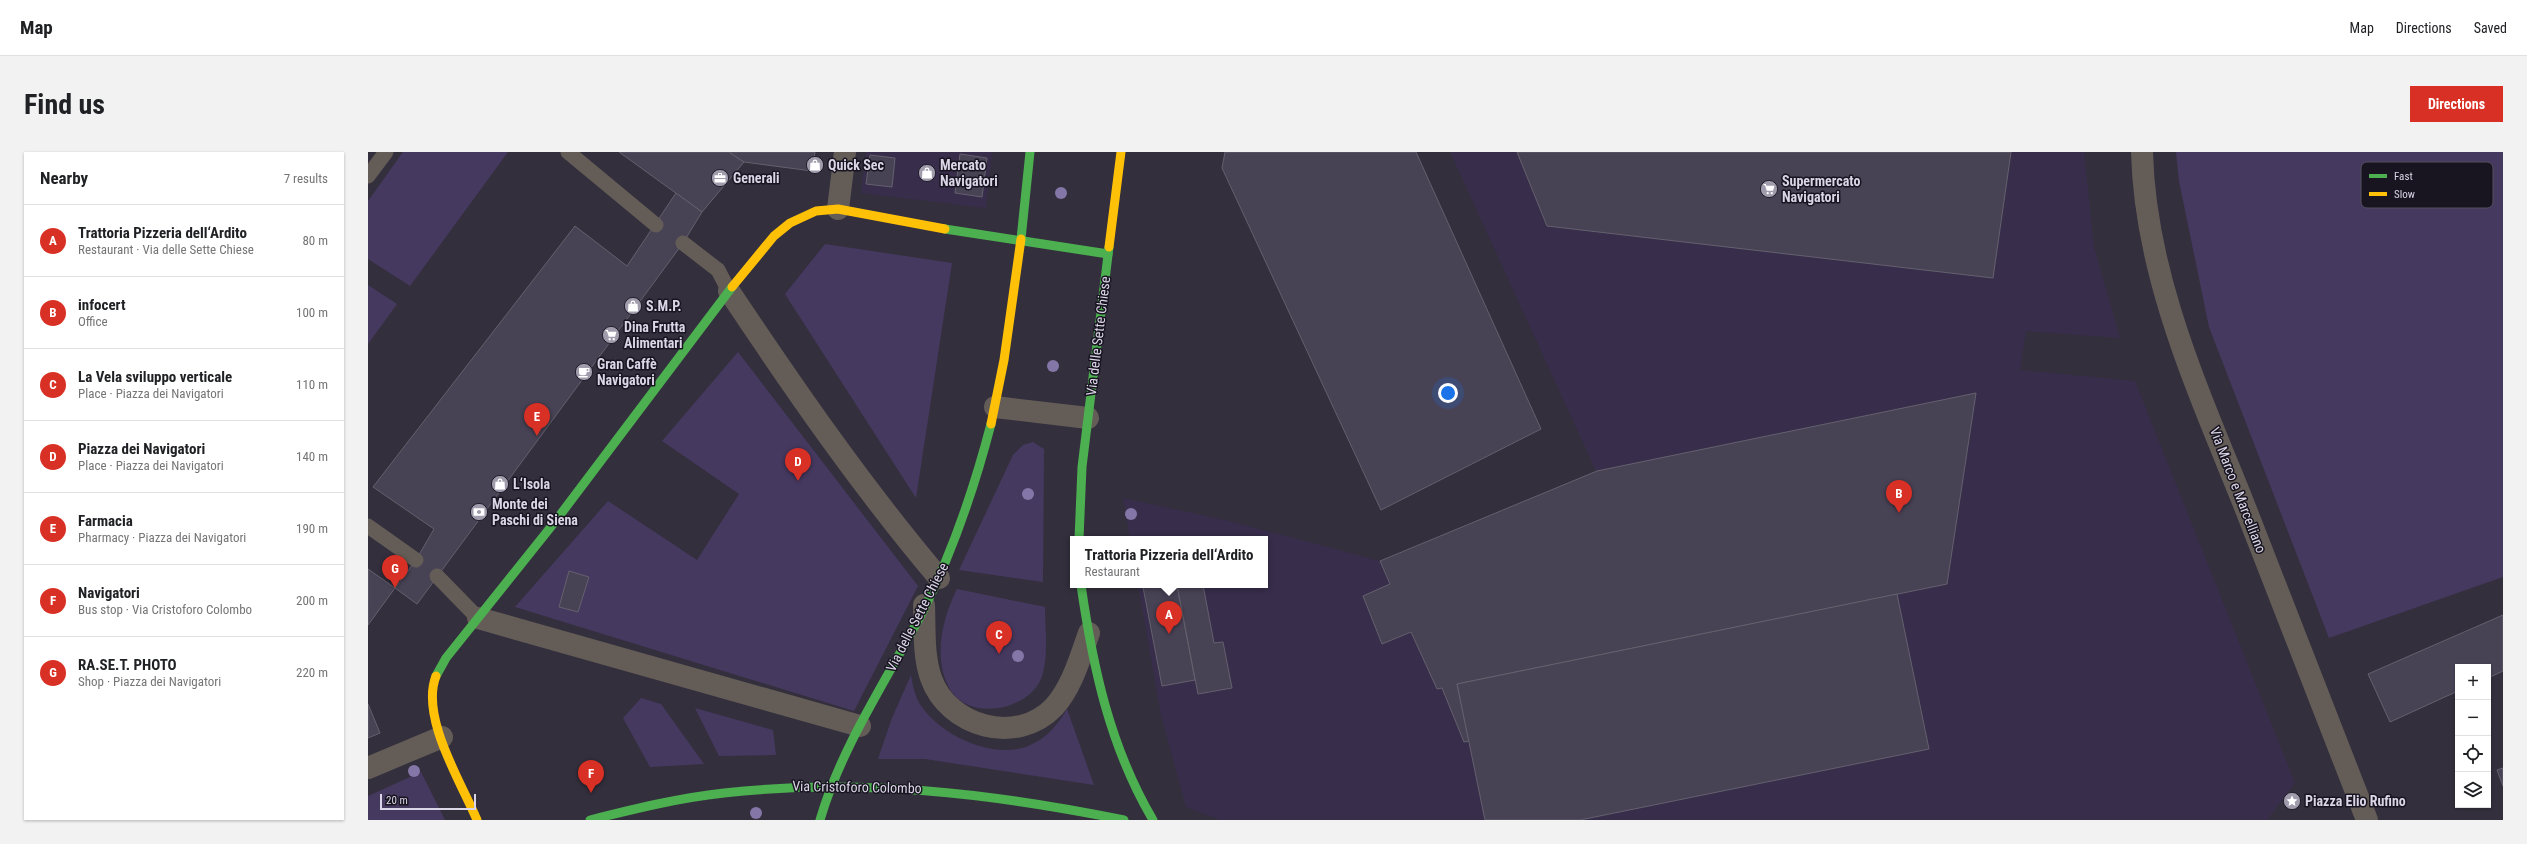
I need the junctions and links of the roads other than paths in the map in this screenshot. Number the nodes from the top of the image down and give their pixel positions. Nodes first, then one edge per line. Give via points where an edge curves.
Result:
1 (386, 152) edge
2 (568, 152) edge
3 (845, 152) edge
4 (1030, 152) edge
5 (1121, 152) edge
6 (2142, 152) edge
7 (368, 176) edge
8 (838, 209) junction
9 (656, 225) dead end
10 (1021, 242) junction
11 (683, 244) dead end
12 (1108, 254) junction
13 (729, 291) junction
14 (995, 406) junction
15 (1088, 418) junction
16 (368, 526) edge
17 (1079, 536) edge
18 (416, 560) dead end
19 (437, 576) dead end
20 (938, 578) junction
21 (1082, 588) edge
22 (924, 605) junction
23 (478, 618) junction
24 (1089, 633) junction
25 (860, 726) junction
26 (442, 737) junction
27 (368, 768) edge
28 (831, 786) junction
29 (477, 820) edge
30 (590, 820) edge
31 (820, 820) edge
32 (1124, 820) edge
33 (1153, 820) edge
34 (2367, 820) edge

1 - 7 lane
2 - 9 lane
3 - 8 street
4 - 10 main road, Via delle Sette Chiese
5 - 12 main road, Via delle Sette Chiese
6 - 34 street, Via Marco e Marcelliano via 2155,259 2173,318 2202,400
8 - 10 main road
8 - 13 main road via 816,211 790,223 766,246
10 - 12 main road
10 - 14 main road, Via delle Sette Chiese
11 - 13 lane via 718,270
12 - 15 main road, Via delle Sette Chiese
13 - 20 street via 853,471
13 - 23 main road via 554,523
14 - 15 street
14 - 20 main road, Via delle Sette Chiese via 978,476 959,531
15 - 17 main road, Via delle Sette Chiese via 1079,501
16 - 18 lane
19 - 23 lane
20 - 22 main road, Via delle Sette Chiese
21 - 24 main road
22 - 24 street via 928,667 938,692 952,709 991,727 1013,728 1033,722 1053,707 1068,686
22 - 25 main road, Via delle Sette Chiese
23 - 25 street
23 - 26 main road via 444,660 433,685 432,708
24 - 33 main road via 1098,683 1112,731 1138,794
25 - 28 main road, Via delle Sette Chiese
26 - 27 street
26 - 29 main road
28 - 30 main road, Via Cristoforo Colombo via 786,786 735,791 654,804
28 - 31 main road, Via delle Sette Chiese
28 - 32 main road, Via Cristoforo Colombo via 890,785 975,792

